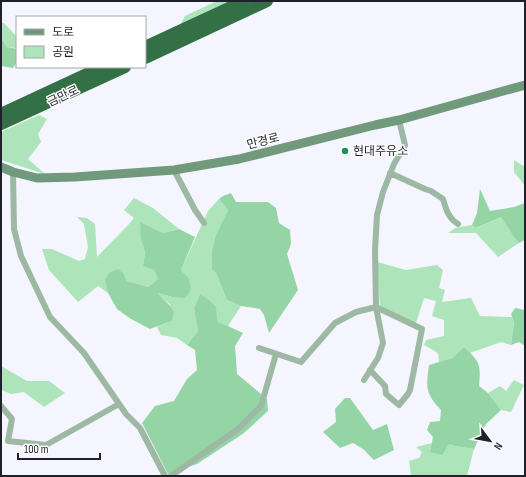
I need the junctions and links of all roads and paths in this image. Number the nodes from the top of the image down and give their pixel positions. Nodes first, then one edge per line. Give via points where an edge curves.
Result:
1 (244, 1) edge
2 (267, 1) edge
3 (146, 47) edge
4 (146, 58) edge
5 (100, 68) edge
6 (123, 68) edge
7 (525, 85) edge
8 (1, 114) edge
9 (399, 120) junction
10 (1, 124) edge
11 (1, 167) edge
12 (174, 170) junction
13 (13, 172) junction
14 (390, 173) junction
15 (204, 223) dead end
16 (458, 224) dead end
17 (376, 307) junction
18 (259, 348) dead end
19 (276, 354) junction
20 (370, 370) junction
21 (364, 380) dead end
22 (119, 404) junction
23 (1, 406) edge
24 (165, 476) edge
25 (171, 476) edge

1 - 3 highway
2 - 4 highway
5 - 8 highway, 금만로
6 - 10 highway, 금만로
7 - 9 street, 만경로
9 - 12 street, 만경로 via 239,159
9 - 14 street via 405,145
11 - 13 street, 만경로
12 - 13 street, 만경로 via 75,178 37,178
12 - 15 street
13 - 22 street via 14,229 22,256 50,317 84,353
14 - 16 street via 443,199 446,211
14 - 17 street via 382,192 377,215 374,251
17 - 19 street via 356,312 335,323 301,362
17 - 20 street via 383,343 378,358
17 - 20 street via 422,329 410,390 399,405 386,394 385,386
18 - 19 street
19 - 25 street via 260,406 238,429
20 - 21 street
22 - 23 street via 46,445 8,441 12,419
22 - 24 street via 140,428

